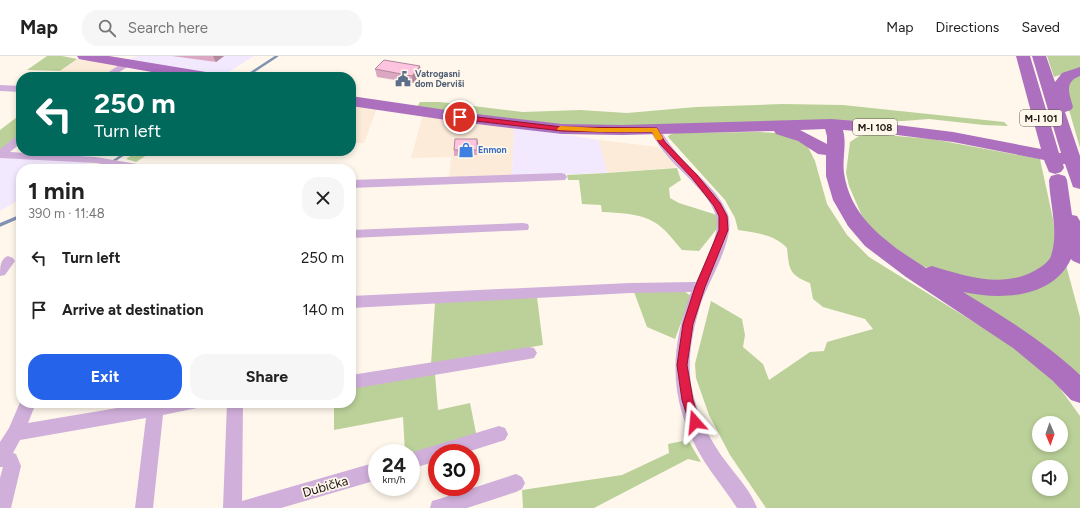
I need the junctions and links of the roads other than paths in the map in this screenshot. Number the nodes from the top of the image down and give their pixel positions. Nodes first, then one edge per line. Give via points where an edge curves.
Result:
1 (84, 56) edge
2 (1023, 56) edge
3 (1039, 56) edge
4 (127, 63) junction
5 (1080, 71) edge
6 (114, 72) edge
7 (178, 72) edge
8 (0, 88) edge
9 (16, 89) edge
10 (16, 90) edge
11 (0, 98) edge
12 (356, 102) edge
13 (828, 124) junction
14 (726, 127) junction
15 (655, 130) junction
16 (908, 131) junction
17 (16, 142) edge
18 (1069, 147) junction
19 (0, 154) edge
20 (16, 155) edge
21 (40, 156) edge
22 (831, 160) junction
23 (1080, 162) edge
24 (118, 164) edge
25 (561, 177) dead end
26 (1058, 180) junction
27 (1080, 183) edge
28 (356, 184) edge
29 (523, 227) dead end
30 (356, 234) edge
31 (1080, 256) edge
32 (900, 261) junction
33 (700, 287) junction
34 (356, 302) edge
35 (529, 353) dead end
36 (356, 381) edge
37 (1080, 392) edge
38 (26, 408) edge
39 (160, 408) edge
40 (234, 408) edge
41 (154, 409) junction
42 (15, 434) junction
43 (499, 434) dead end
44 (1, 458) edge
45 (420, 458) edge
46 (368, 474) edge
47 (516, 483) dead end
48 (2, 508) edge
49 (144, 508) edge
50 (232, 508) edge
51 (249, 508) edge
52 (438, 508) edge
53 (748, 508) edge

1 - 4 main road
2 - 26 main road, M-I 101
3 - 18 main road, M-I 101
4 - 6 street
4 - 7 main road
5 - 18 main road via 1063,79 1060,87 1074,140
8 - 9 street
10 - 11 street
12 - 15 main road, M-I 108 via 562,129
13 - 14 main road, M-I 108
13 - 16 main road, M-I 108
13 - 22 main road via 835,130 837,141
14 - 15 main road, M-I 108
14 - 22 main road via 775,128 796,133 809,138
15 - 33 street via 662,143 694,176 723,216 723,230
16 - 22 main road via 874,130 857,133 846,138 840,158
16 - 23 main road, M-I 108 via 953,137
17 - 19 street
18 - 27 main road, M-I 101
19 - 20 street
21 - 24 street via 103,160
22 - 32 main road via 841,197 849,213 861,229
25 - 28 street
26 - 31 main road, M-I 101
26 - 32 main road via 1065,229 1062,256 1060,262 1039,280 1016,287 983,288 945,279
29 - 30 street
32 - 37 main road via 1036,352 1061,372
33 - 34 street
33 - 53 street via 688,324 682,365 687,400 705,446
35 - 36 street
38 - 42 street
39 - 41 street
40 - 50 street
41 - 42 street
41 - 49 street
42 - 44 street
43 - 45 street
44 - 48 street via 10,460 12,466
46 - 51 street, Dubička
47 - 52 street

